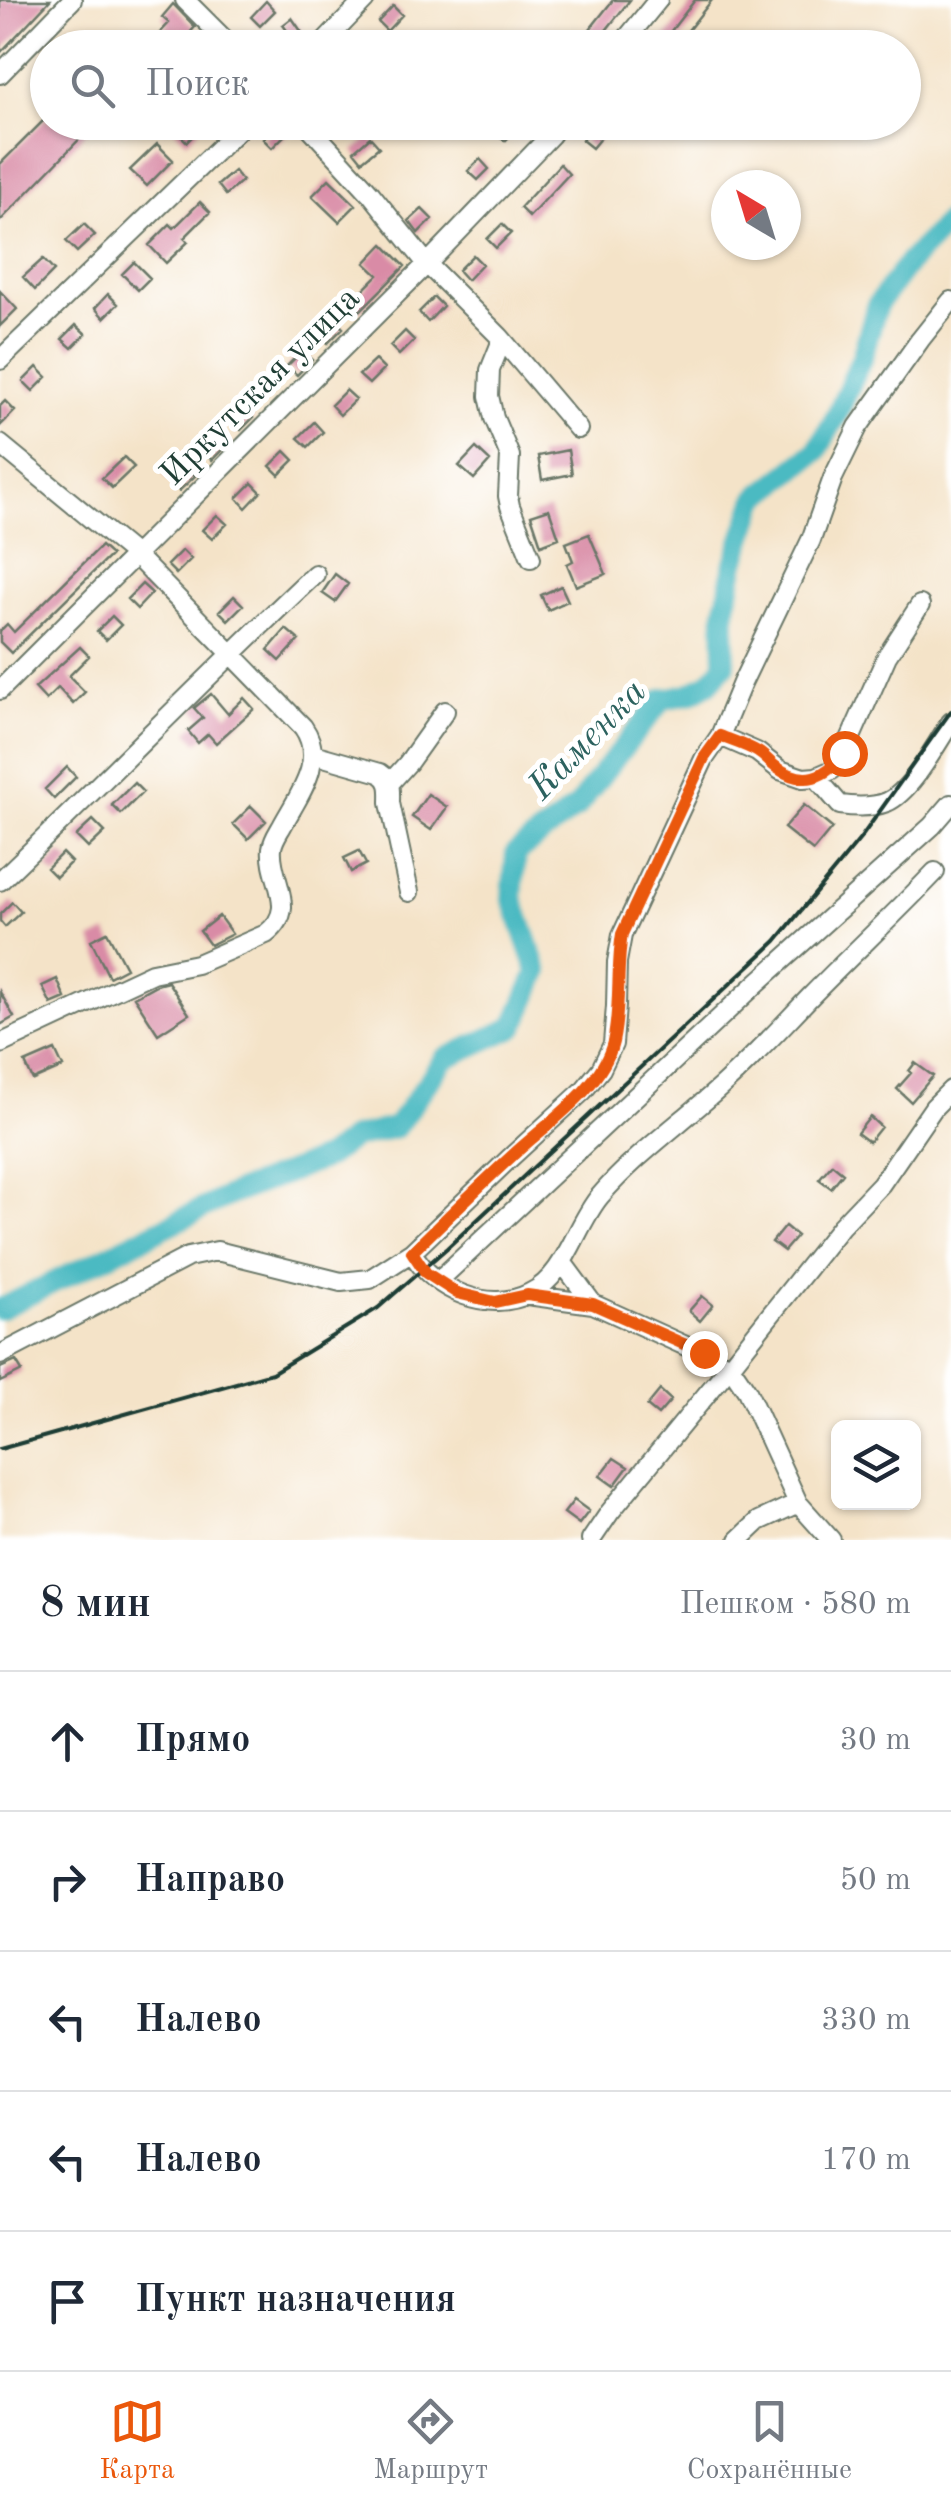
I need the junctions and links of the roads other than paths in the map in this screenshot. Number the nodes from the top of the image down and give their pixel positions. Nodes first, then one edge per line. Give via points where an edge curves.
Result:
1 (72, 0) edge
2 (186, 0) edge
3 (366, 0) edge
4 (658, 0) edge
5 (43, 30) edge
6 (215, 30) edge
7 (337, 30) edge
8 (634, 30) edge
9 (30, 43) edge
10 (0, 74) edge
11 (227, 140) edge
12 (322, 140) edge
13 (546, 140) edge
14 (427, 264) junction
15 (951, 302) edge
16 (500, 337) junction
17 (0, 360) edge
18 (578, 429) dead end
19 (0, 444) edge
20 (135, 554) junction
21 (531, 558) dead end
22 (314, 574) dead end
23 (920, 605) dead end
24 (232, 652) junction
25 (0, 690) edge
26 (445, 711) dead end
27 (951, 722) edge
28 (720, 736) junction
29 (313, 754) junction
30 (816, 777) junction
31 (390, 783) junction
32 (951, 804) edge
33 (936, 872) dead end
34 (0, 881) edge
35 (408, 892) dead end
36 (0, 1044) edge
37 (951, 1090) edge
38 (412, 1252) junction
39 (562, 1262) junction
40 (438, 1281) junction
41 (527, 1295) junction
42 (593, 1304) junction
43 (0, 1355) edge
44 (730, 1366) junction
45 (798, 1503) junction
46 (591, 1540) edge
47 (739, 1540) edge
48 (831, 1540) edge

1 - 5 street
2 - 6 street
3 - 7 street
4 - 8 street
9 - 10 street
11 - 17 street
12 - 14 street
13 - 14 street, Иркутская улица
14 - 16 street
14 - 20 street, Иркутская улица
15 - 28 street via 858,428
16 - 18 street
16 - 21 street via 489,396 510,456 510,506
19 - 20 street
20 - 24 street
20 - 25 street, Иркутская улица
22 - 24 street
23 - 30 street via 887,656 844,753 832,770
24 - 29 street via 303,726
24 - 34 street
26 - 31 street
27 - 30 street via 909,783 886,803 840,805
28 - 30 street via 780,770
28 - 38 street via 622,934 612,1044 601,1069
29 - 31 street via 380,772
29 - 36 street via 309,776 272,845 283,908 276,927 197,964 152,973
31 - 35 street
32 - 40 street
33 - 39 street via 769,1041 600,1196
37 - 44 street
38 - 40 street
38 - 43 street via 370,1279 341,1282 217,1251 188,1257
39 - 41 street via 549,1282
39 - 42 street
40 - 41 street via 495,1302
41 - 42 street
42 - 44 street
44 - 45 street
44 - 46 street
45 - 47 street
45 - 48 street

